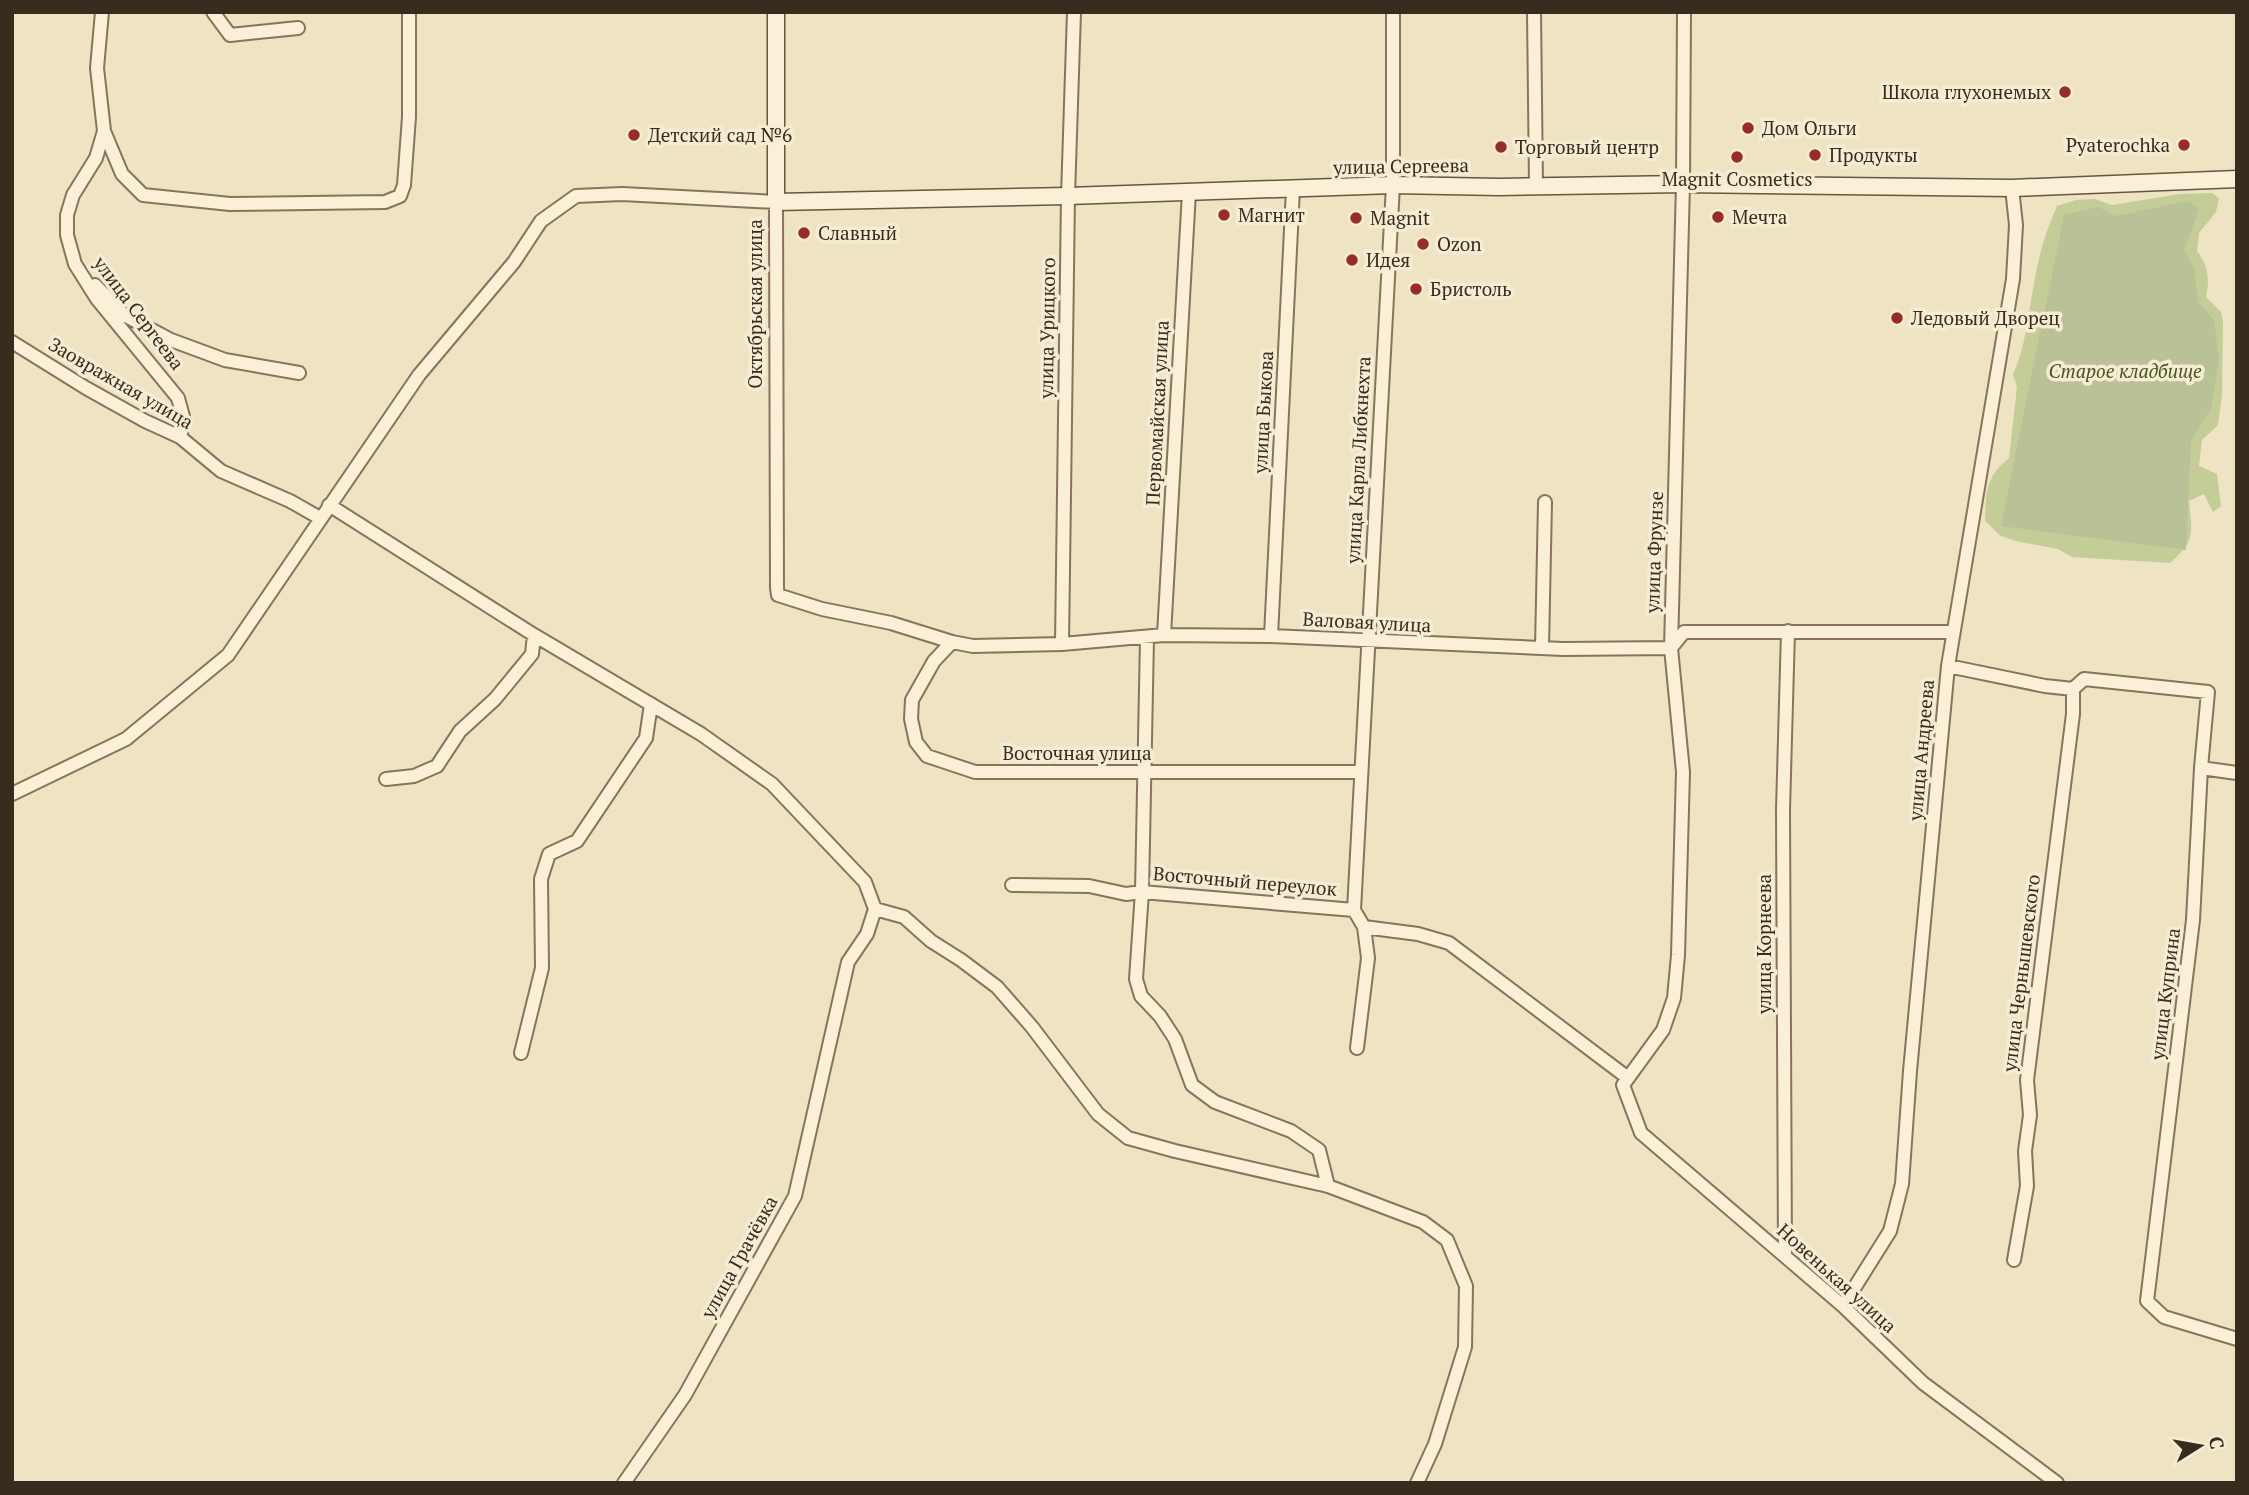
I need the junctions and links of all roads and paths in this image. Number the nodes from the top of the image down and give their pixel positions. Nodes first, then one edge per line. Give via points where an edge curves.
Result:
1 (102, 12) edge
2 (213, 12) edge
3 (409, 12) edge
4 (776, 12) edge
5 (1074, 12) edge
6 (1393, 12) edge
7 (1534, 12) edge
8 (1684, 12) edge
9 (298, 28) dead end
10 (104, 131) junction
11 (90, 169) junction
12 (122, 174) junction
13 (2237, 179) edge
14 (1683, 184) junction
15 (1393, 185) junction
16 (1536, 187) junction
17 (2012, 188) junction
18 (1293, 189) junction
19 (1189, 192) junction
20 (1068, 196) junction
21 (776, 202) junction
22 (75, 264) junction
23 (12, 342) edge
24 (299, 373) dead end
25 (180, 437) junction
26 (1545, 502) dead end
27 (329, 505) junction
28 (320, 518) junction
29 (778, 595) joint
30 (1788, 631) junction
31 (1953, 632) junction
32 (534, 635) junction
33 (1164, 635) junction
34 (1272, 636) junction
35 (1147, 638) junction
36 (1367, 641) junction
37 (952, 642) junction
38 (1062, 644) junction
39 (1542, 648) junction
40 (1671, 648) junction
41 (1948, 666) junction
42 (2073, 689) junction
43 (651, 704) junction
44 (2201, 768) junction
45 (1144, 772) junction
46 (1361, 772) junction
47 (2237, 774) edge
48 (386, 779) dead end
49 (13, 793) edge
50 (1012, 885) dead end
51 (1142, 892) junction
52 (875, 909) junction
53 (1354, 910) junction
54 (1364, 927) junction
55 (1357, 1048) dead end
56 (521, 1052) dead end
57 (1628, 1079) junction
58 (1328, 1186) junction
59 (1785, 1256) junction
60 (2014, 1260) dead end
61 (1843, 1306) junction
62 (2237, 1339) edge
63 (624, 1483) edge
64 (1417, 1483) edge
65 (2057, 1483) edge

1 - 10 street, улица Сергеева via 97,68
2 - 9 street via 230,35
3 - 12 street via 409,117 400,196 386,202 203,202 143,195
4 - 21 main road, Октябрьская улица
5 - 20 street, улица Урицкого
6 - 15 street, улица Карла Либкнехта
7 - 16 street
8 - 14 street, улица Фрунзе
10 - 11 street, улица Сергеева
10 - 12 street
11 - 12 street via 104,165
11 - 22 street, улица Сергеева via 73,195 67,215 66,235
13 - 17 main road, улица Сергеева
14 - 16 main road, улица Сергеева
14 - 17 main road, улица Сергеева
14 - 40 street, улица Фрунзе
15 - 16 main road, улица Сергеева
15 - 18 main road, улица Сергеева
15 - 36 street, улица Карла Либкнехта
17 - 31 street, улица Андреева via 2016,225 2013,279
18 - 19 main road, улица Сергеева
18 - 34 street, улица Быкова
19 - 20 main road, улица Сергеева
19 - 33 street, Первомайская улица
20 - 21 main road, улица Сергеева
20 - 38 street, улица Урицкого
21 - 27 street via 576,196 541,221 514,262 419,375
21 - 29 street, Октябрьская улица
22 - 24 street via 124,315 171,340 225,360
22 - 25 street, улица Сергеева via 97,299 178,398 184,420
23 - 25 street, Заовражная улица via 86,388
25 - 28 street, Заовражная улица via 221,471
26 - 39 street
27 - 28 street
27 - 32 street
28 - 49 street via 228,654 126,739
29 - 37 street, Валовая улица
30 - 31 street
30 - 40 street via 1684,632
30 - 59 street, улица Корнеева via 1783,810
31 - 41 street, улица Андреева
32 - 43 street
32 - 48 street via 532,654 495,699 460,731 438,766 414,776
33 - 34 street, Валовая улица
33 - 35 street, Валовая улица
34 - 36 street, Валовая улица
35 - 38 street, Валовая улица
35 - 45 street
36 - 39 street, Валовая улица
36 - 46 street, улица Карла Либкнехта
37 - 38 street, Валовая улица via 973,646
37 - 45 street, Восточная улица via 934,661 912,700 916,742 927,756 975,772
39 - 40 street, Валовая улица
40 - 57 street, улица Фрунзе via 1683,772 1674,999 1663,1030
41 - 42 street
41 - 61 street, улица Андреева via 1902,1184 1890,1231
42 - 44 street, улица Куприна via 2084,679 2208,692
42 - 60 street, улица Чернышевского via 2027,1080 2027,1186
43 - 52 street via 772,784 865,882
43 - 56 street via 646,738 577,841 549,854 541,879 542,968
44 - 47 street
44 - 62 street, улица Куприна via 2193,920 2147,1301 2164,1317
45 - 46 street, Восточная улица
45 - 51 street
46 - 53 street, улица Карла Либкнехта
50 - 51 street, Восточный переулок
51 - 53 street, Восточный переулок
51 - 58 street via 1136,979 1141,996 1175,1039 1192,1085 1216,1102 1291,1131 1320,1150
52 - 58 street via 904,917 997,987 1098,1114 1128,1138
52 - 63 street, улица Грачёвка via 867,934 848,962 795,1196 685,1395
53 - 54 street, Восточный переулок
54 - 55 street via 1368,958
54 - 57 street via 1449,943
57 - 59 street, Новенькая улица via 1623,1085 1642,1133
58 - 64 street via 1423,1222 1447,1240 1466,1286 1465,1346 1435,1444
59 - 61 street, Новенькая улица
61 - 65 street, Новенькая улица via 1923,1383

